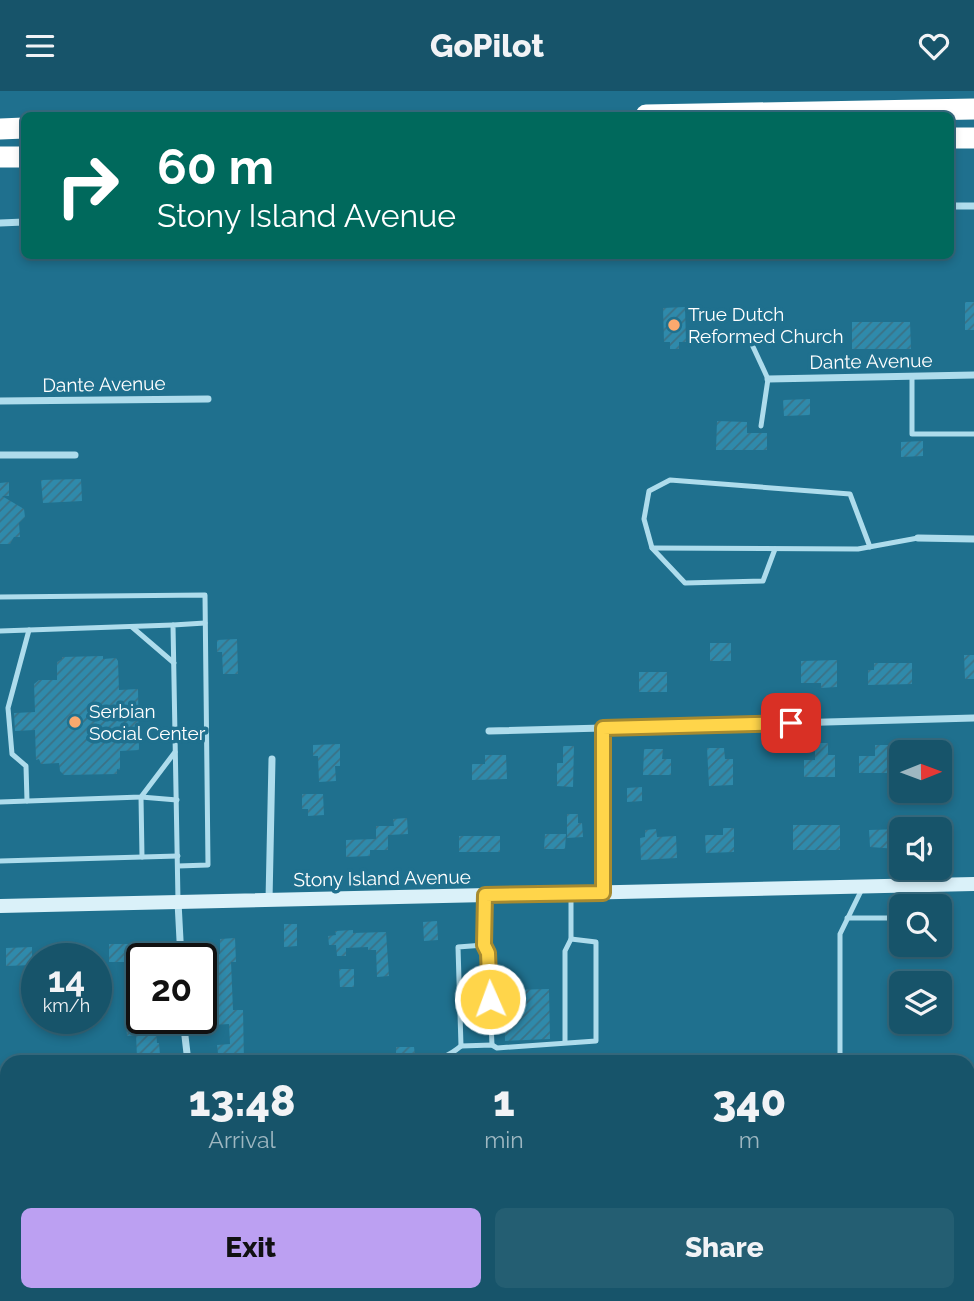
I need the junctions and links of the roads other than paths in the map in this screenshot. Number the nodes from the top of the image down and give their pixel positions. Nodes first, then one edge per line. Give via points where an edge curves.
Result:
1 (974, 109) edge
2 (810, 112) edge
3 (21, 128) edge
4 (0, 129) edge
5 (954, 138) edge
6 (974, 138) edge
7 (0, 157) edge
8 (21, 157) edge
9 (954, 206) edge
10 (974, 206) edge
11 (21, 222) edge
12 (0, 223) edge
13 (700, 339) dead end
14 (974, 375) edge
15 (912, 376) junction
16 (768, 379) junction
17 (208, 399) dead end
18 (0, 401) edge
19 (761, 426) dead end
20 (974, 434) edge
21 (0, 455) edge
22 (75, 455) dead end
23 (918, 538) joint
24 (974, 539) edge
25 (870, 547) junction
26 (652, 548) junction
27 (775, 549) junction
28 (0, 597) edge
29 (205, 623) junction
30 (173, 625) junction
31 (132, 627) junction
32 (29, 630) junction
33 (0, 631) edge
34 (174, 663) junction
35 (974, 718) edge
36 (603, 728) junction
37 (489, 730) dead end
38 (176, 752) junction
39 (272, 759) dead end
40 (141, 797) junction
41 (177, 800) junction
42 (27, 801) junction
43 (0, 802) edge
44 (177, 856) junction
45 (142, 857) junction
46 (0, 861) edge
47 (178, 866) junction
48 (974, 884) edge
49 (928, 885) junction
50 (863, 887) junction
51 (571, 893) junction
52 (603, 893) junction
53 (928, 894) edge
54 (485, 895) junction
55 (269, 900) junction
56 (178, 902) junction
57 (0, 907) edge
58 (847, 918) junction
59 (889, 918) edge
60 (571, 939) junction
61 (180, 943) edge
62 (484, 945) junction
63 (185, 1034) edge
64 (565, 1042) junction
65 (492, 1045) junction
66 (461, 1046) junction
67 (187, 1055) edge
68 (450, 1055) edge
69 (840, 1055) edge

1 - 2 highway
3 - 4 highway
5 - 6 highway
7 - 8 highway
9 - 10 street
11 - 12 street
13 - 16 lane via 749,338
14 - 15 street, Dante Avenue
15 - 16 street, Dante Avenue
15 - 20 lane via 912,434
16 - 19 lane
17 - 18 street, Dante Avenue
21 - 22 street
23 - 24 street
23 - 25 lane
25 - 26 lane via 850,495 670,480 649,491 644,519
25 - 27 lane
26 - 27 lane
26 - 27 lane via 685,583 762,581
28 - 29 lane via 205,595
29 - 30 lane
29 - 47 lane via 208,865
30 - 31 lane
30 - 34 lane
31 - 32 lane
31 - 34 lane
32 - 33 lane
32 - 42 lane via 8,708 12,754 26,766
34 - 38 lane
35 - 36 street
36 - 37 street
36 - 52 street
38 - 40 lane
38 - 41 lane
39 - 55 street
40 - 41 lane
40 - 42 lane
40 - 45 lane
41 - 44 lane
42 - 43 lane
44 - 45 lane
44 - 47 lane
45 - 46 lane
47 - 56 lane
48 - 49 street, Stony Island Avenue
49 - 50 street, Stony Island Avenue
49 - 53 lane
50 - 52 street, Stony Island Avenue
50 - 58 lane
51 - 52 street, Stony Island Avenue
51 - 54 street, Stony Island Avenue
51 - 60 lane
54 - 55 street, Stony Island Avenue
54 - 62 lane
55 - 56 street, Stony Island Avenue
56 - 57 street, Stony Island Avenue
56 - 61 street
58 - 59 lane
58 - 69 lane via 840,934
60 - 64 lane via 565,951
60 - 64 lane via 596,942 596,1041
62 - 65 lane
62 - 66 lane via 458,947
63 - 67 street
64 - 65 lane
65 - 66 lane
66 - 68 lane

